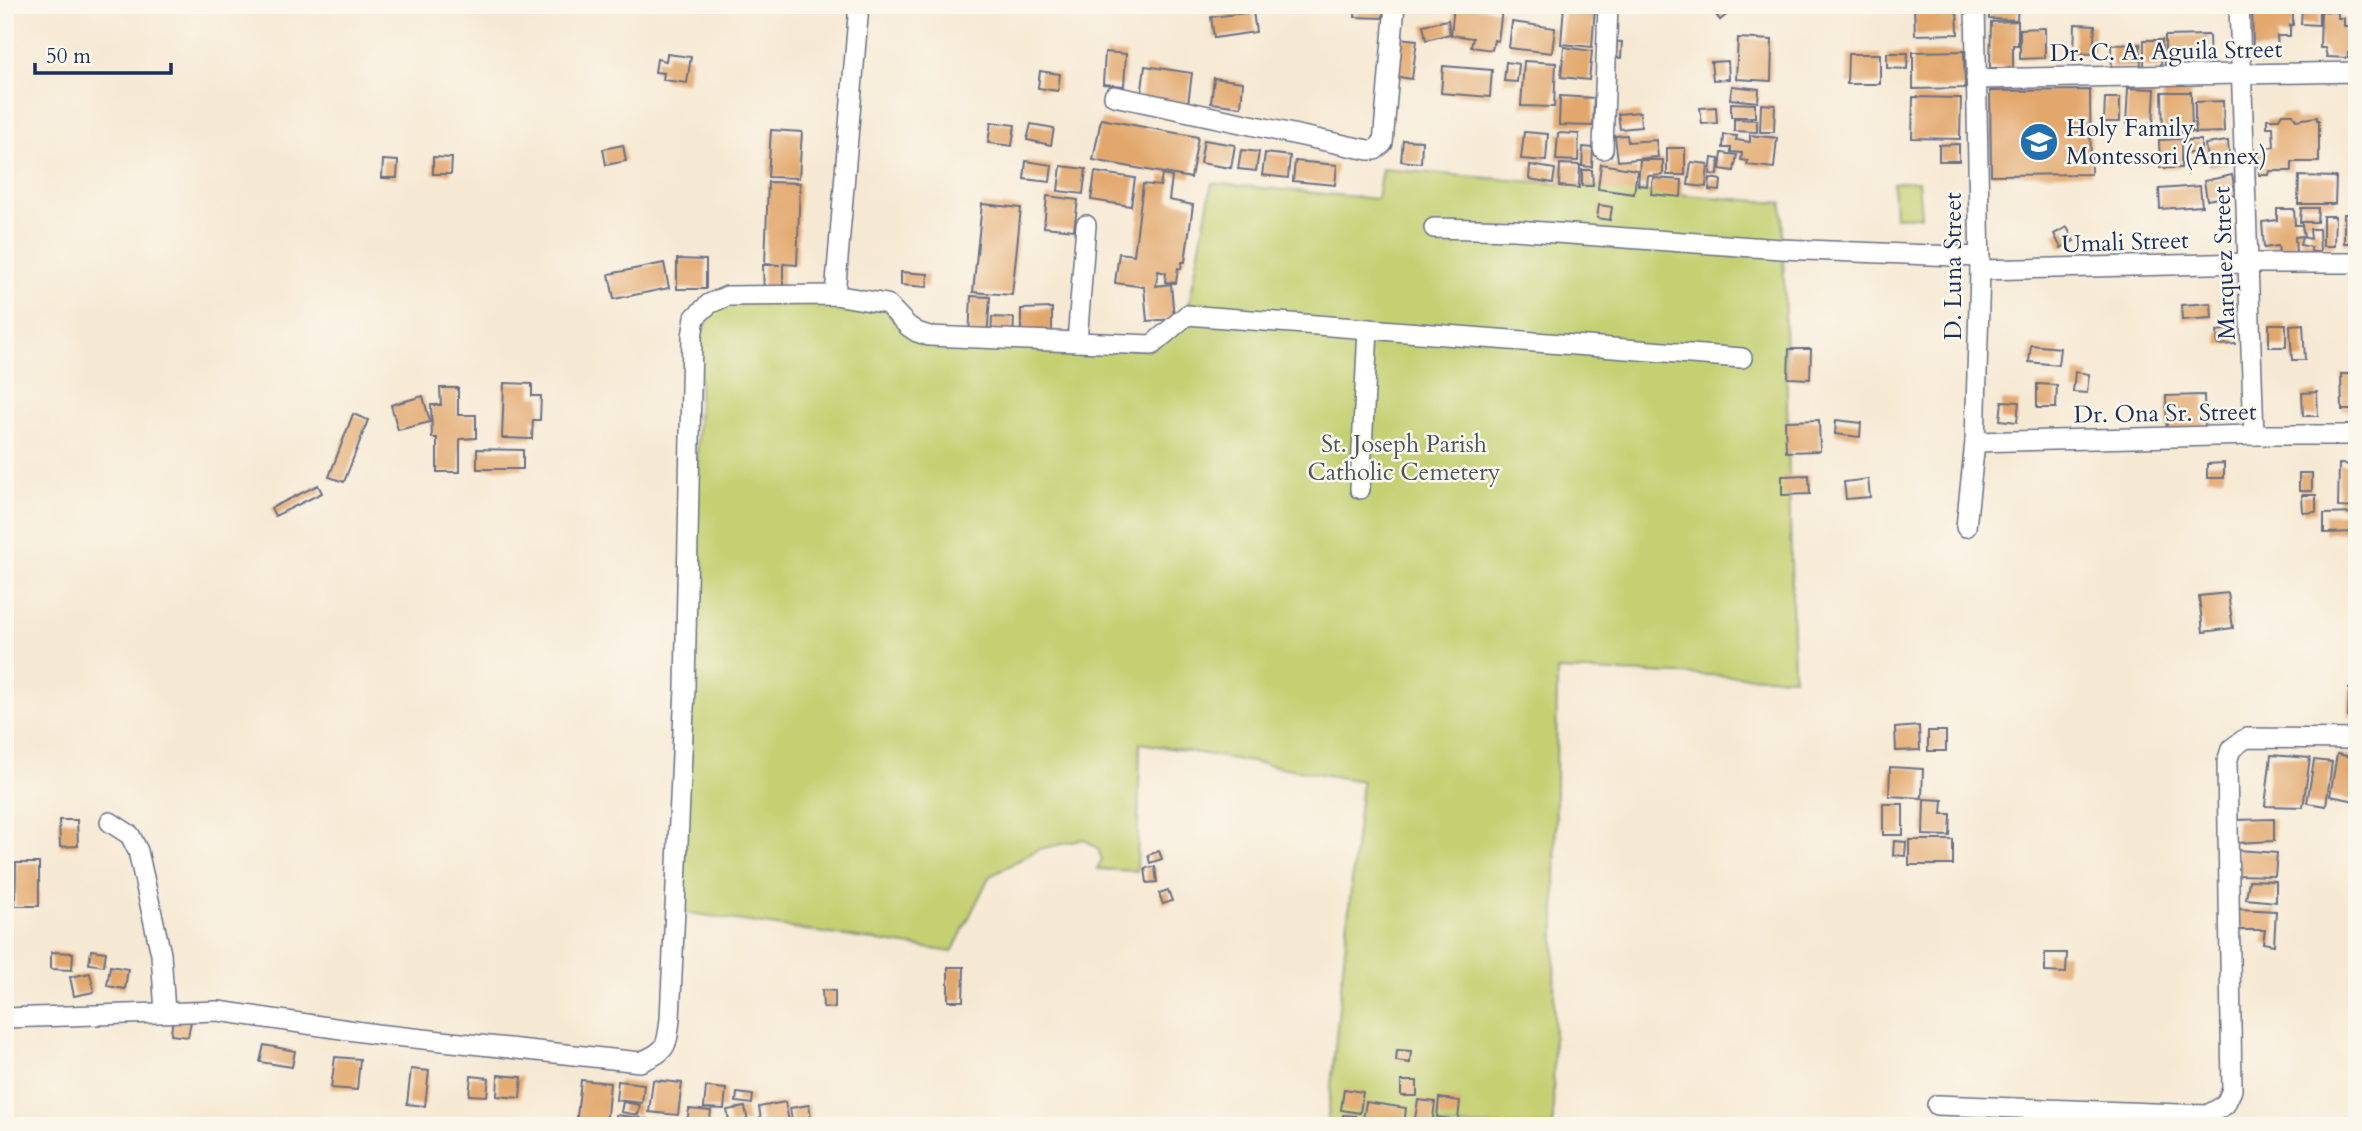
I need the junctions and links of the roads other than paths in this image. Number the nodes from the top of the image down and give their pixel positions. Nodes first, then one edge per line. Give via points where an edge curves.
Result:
1 (859, 5) edge
2 (1395, 5) edge
3 (1608, 5) edge
4 (1975, 5) edge
5 (2239, 5) edge
6 (2357, 72) edge
7 (2242, 73) junction
8 (1976, 79) junction
9 (1114, 96) dead end
10 (1603, 149) dead end
11 (1086, 225) dead end
12 (1434, 228) dead end
13 (1980, 263) junction
14 (2248, 263) junction
15 (2357, 263) edge
16 (835, 295) junction
17 (1368, 329) junction
18 (1077, 342) junction
19 (1742, 358) dead end
20 (2254, 435) junction
21 (2357, 435) edge
22 (1975, 442) junction
23 (1360, 489) dead end
24 (1966, 527) dead end
25 (2357, 739) edge
26 (110, 822) dead end
27 (165, 1012) junction
28 (5, 1018) edge
29 (1937, 1105) dead end

1 - 16 street
2 - 9 street via 1383,143 1375,150
3 - 10 street
4 - 8 street, D. Luna Street
5 - 7 street, Marquez Street
6 - 7 street, Dr. C. A. Aguila Street
7 - 8 street, Dr. C. A. Aguila Street
7 - 14 street, Marquez Street
8 - 13 street, D. Luna Street
11 - 18 street
12 - 13 street, Umali Street
13 - 14 street, Umali Street
13 - 22 street, D. Luna Street
14 - 15 street, Umali Street
14 - 20 street, Marquez Street
16 - 18 street via 887,304 908,326 929,336
16 - 27 street via 727,296 695,317 685,688 667,1045 659,1054 640,1062 376,1034 218,1011
17 - 18 street via 1186,315 1152,345
17 - 19 street
17 - 23 street
20 - 21 street, Dr. Ona Sr. Street
20 - 22 street, Dr. Ona Sr. Street
22 - 24 street, D. Luna Street
25 - 29 street via 2246,738 2231,749 2227,762 2232,1090 2225,1105 2207,1115
26 - 27 street via 130,835 138,851 161,954
27 - 28 street

